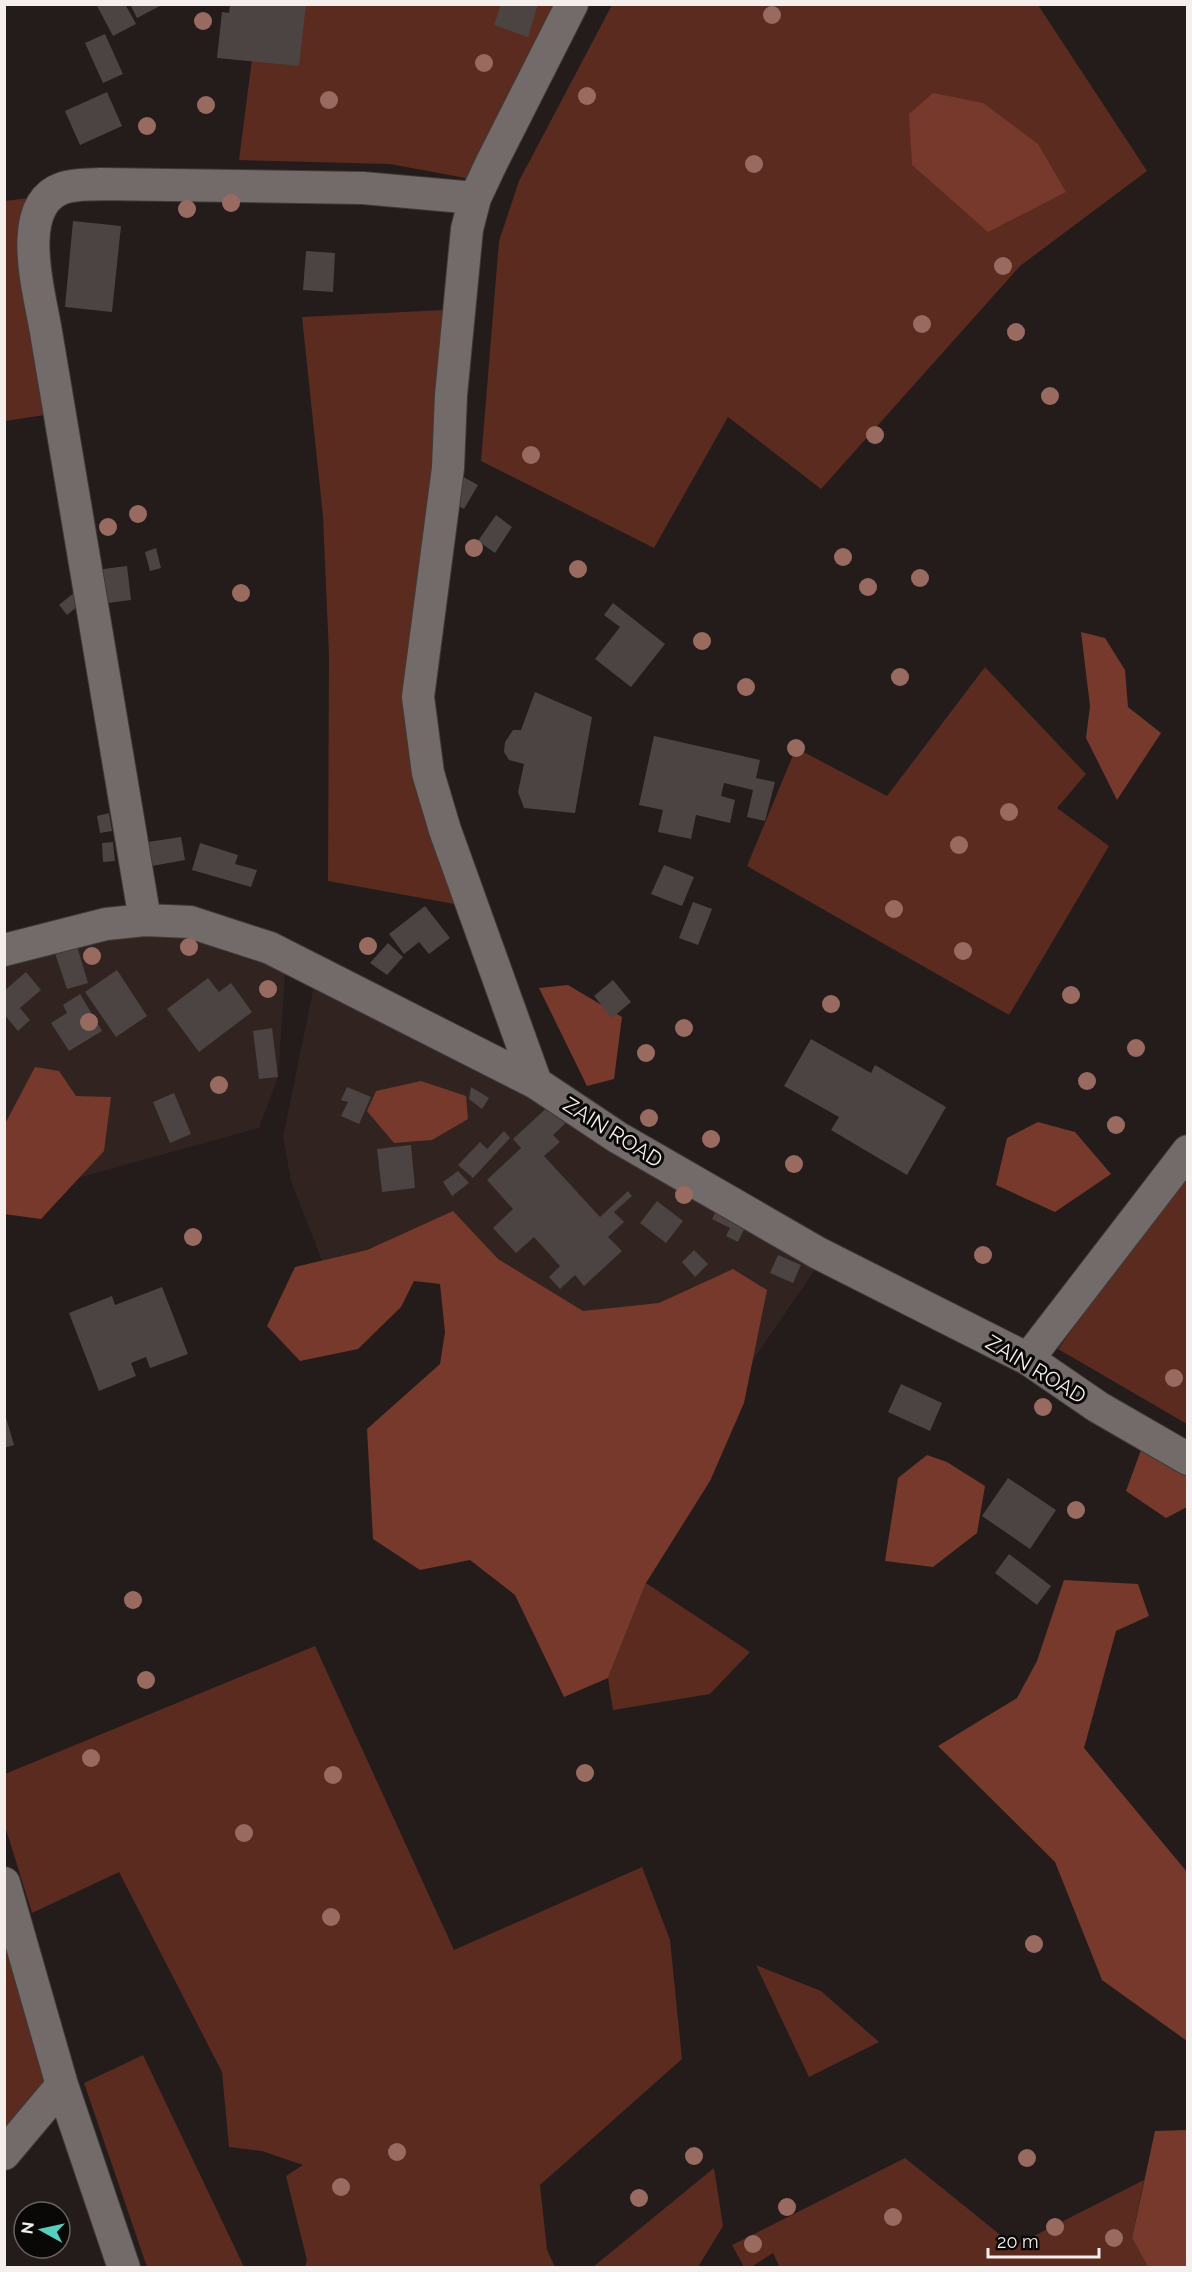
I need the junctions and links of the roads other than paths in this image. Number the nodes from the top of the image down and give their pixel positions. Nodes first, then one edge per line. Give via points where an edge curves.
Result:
1 (572, 4) edge
2 (475, 198) junction
3 (145, 920) junction
4 (4, 950) edge
5 (536, 1083) junction
6 (1188, 1151) edge
7 (1028, 1359) junction
8 (1188, 1459) edge
9 (4, 1883) edge
10 (62, 2085) junction
11 (4, 2154) edge
12 (124, 2268) edge

1 - 2 street
2 - 3 street via 363,188 100,184 63,188 46,199 36,215 33,245 46,332
2 - 5 street via 467,229 448,468 418,697 429,772 445,830
3 - 4 street, ZAIN ROAD via 106,924
3 - 5 street, ZAIN ROAD via 190,922 270,948
5 - 7 street, ZAIN ROAD via 617,1137 818,1253
6 - 7 street
7 - 8 street, ZAIN ROAD via 1098,1407
9 - 10 street
10 - 11 street
10 - 12 street

